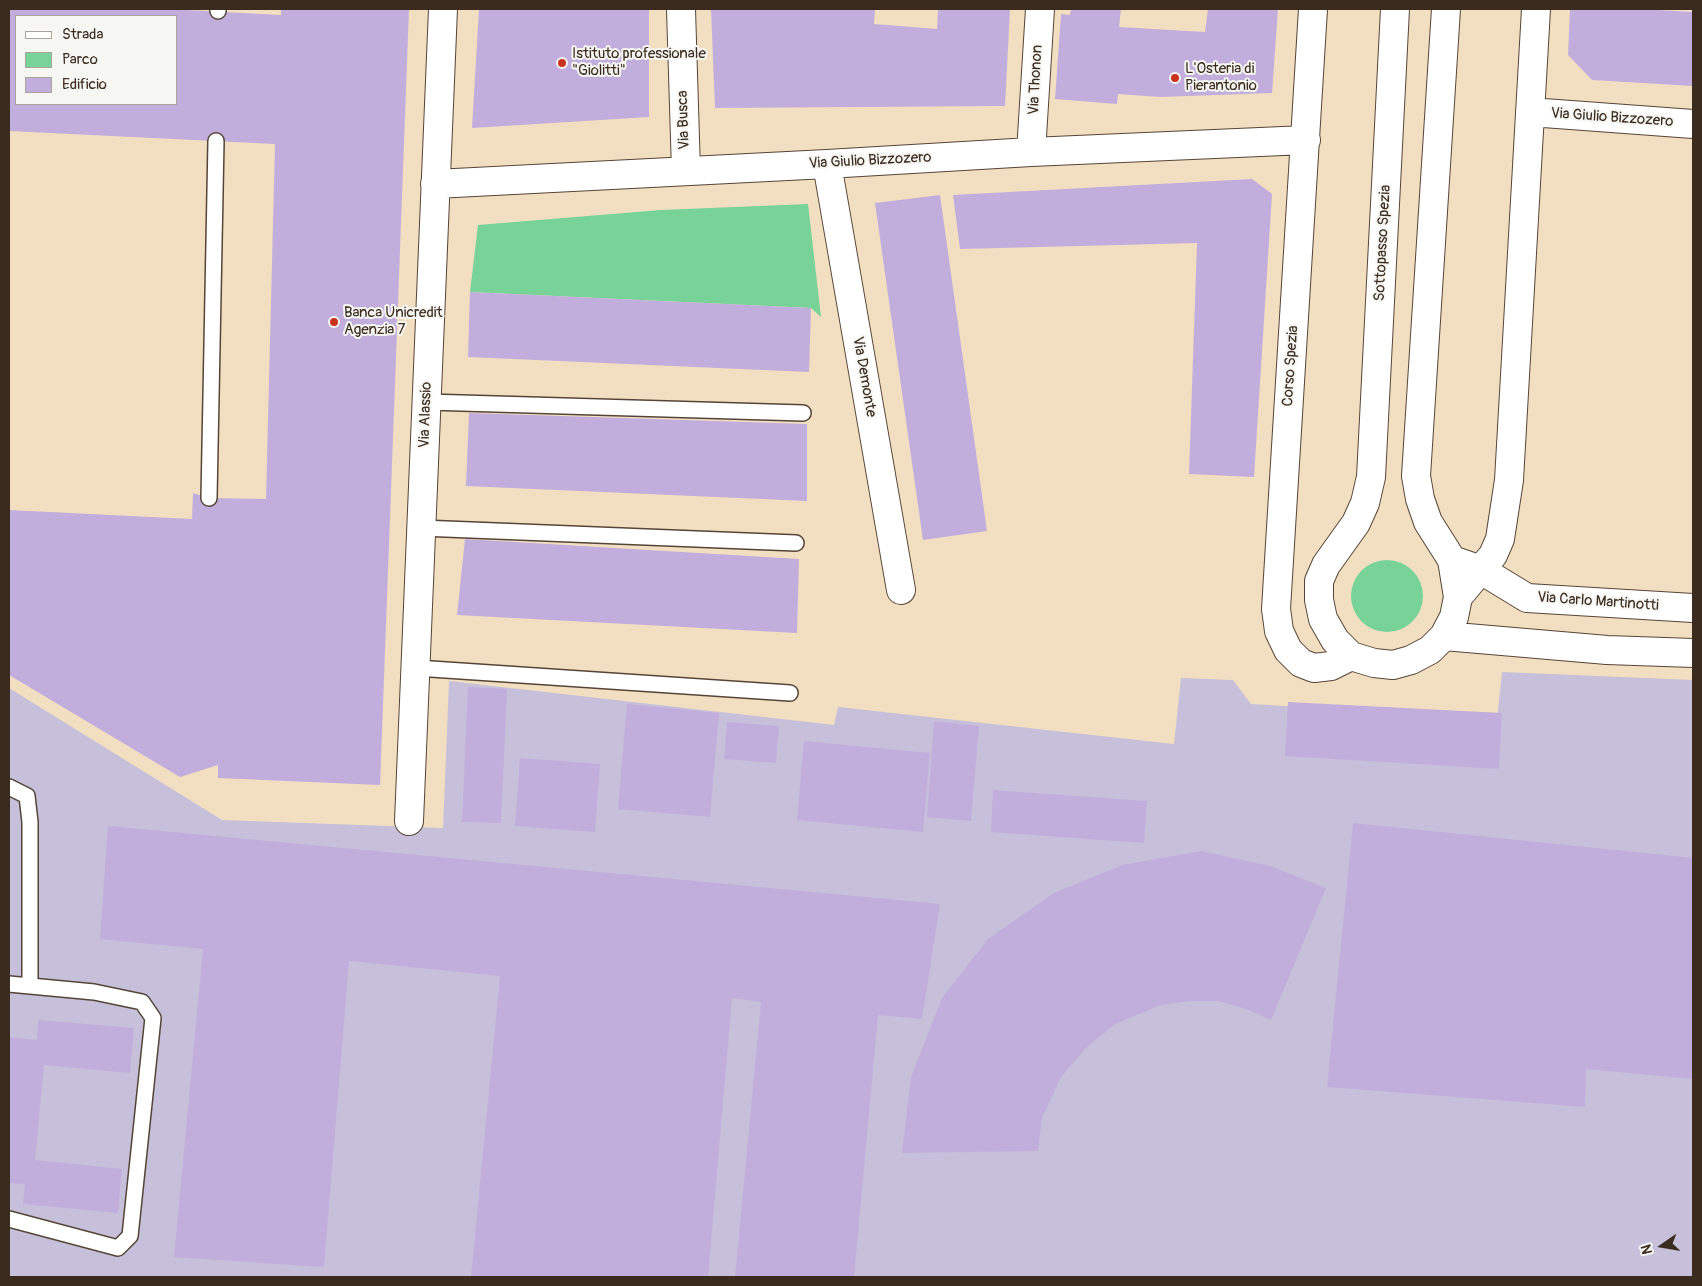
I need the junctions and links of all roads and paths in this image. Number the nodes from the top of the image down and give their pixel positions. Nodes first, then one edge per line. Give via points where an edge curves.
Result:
1 (443, 9) edge
2 (681, 9) edge
3 (1040, 9) edge
4 (1314, 9) edge
5 (1395, 9) edge
6 (1446, 9) edge
7 (1536, 9) edge
8 (1530, 112) junction
9 (1693, 124) edge
10 (1306, 140) junction
11 (216, 141) dead end
12 (1031, 152) junction
13 (827, 164) junction
14 (686, 171) junction
15 (435, 184) junction
16 (427, 402) junction
17 (803, 413) dead end
18 (209, 498) dead end
19 (421, 528) junction
20 (796, 543) dead end
21 (1452, 560) junction
22 (1481, 570) junction
23 (901, 590) dead end
24 (1458, 597) junction
25 (1693, 608) edge
26 (1444, 636) junction
27 (1693, 653) edge
28 (1351, 656) junction
29 (416, 668) junction
30 (790, 693) dead end
31 (9, 787) edge
32 (409, 821) dead end
33 (9, 984) edge
34 (30, 986) junction
35 (9, 1219) edge

1 - 15 street, Via Alassio
2 - 14 street, Via Busca
3 - 12 street, Via Thonon
4 - 10 street, Corso Spezia
5 - 28 street, Sottopasso Spezia via 1371,477 1356,523 1326,565 1319,581 1323,619 1335,640
6 - 21 street via 1416,476 1428,522
7 - 8 street
8 - 9 street, Via Giulio Bizzozero
8 - 22 street via 1509,480 1500,539
10 - 12 street, Via Giulio Bizzozero
10 - 28 street, Corso Spezia via 1276,609 1279,631 1288,650 1300,663 1314,668 1331,666
11 - 18 lane
12 - 13 street, Via Giulio Bizzozero
13 - 14 street, Via Giulio Bizzozero
13 - 23 street, Via Demonte
14 - 15 street, Via Giulio Bizzozero
15 - 16 street, Via Alassio
16 - 17 lane
16 - 19 street, Via Alassio
19 - 20 lane
19 - 29 street, Via Alassio
21 - 22 street, Via Carlo Martinotti
21 - 24 street
22 - 24 street
22 - 25 street, Via Carlo Martinotti via 1527,598
24 - 26 street via 1454,617
26 - 27 street
26 - 28 street via 1430,650 1393,665
29 - 30 lane
29 - 32 street, Via Alassio
31 - 34 lane via 27,796 30,822
33 - 34 lane
34 - 35 lane via 94,992 142,1002 153,1018 130,1236 118,1248

